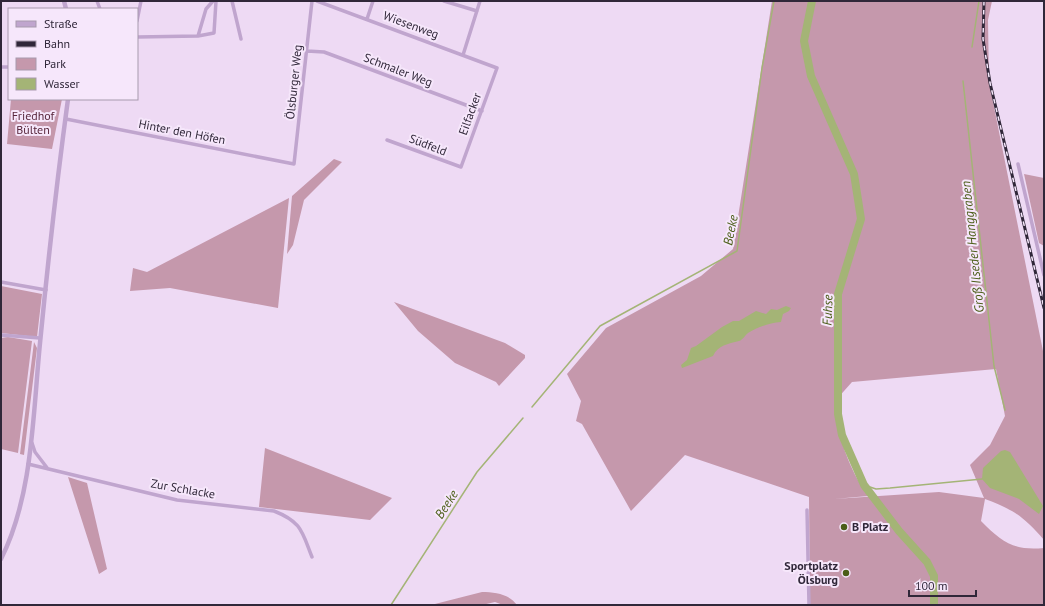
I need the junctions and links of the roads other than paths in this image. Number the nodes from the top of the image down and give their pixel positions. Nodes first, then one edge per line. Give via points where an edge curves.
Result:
1 (141, 1) edge
2 (213, 1) edge
3 (216, 1) edge
4 (232, 1) edge
5 (312, 1) edge
6 (317, 1) edge
7 (373, 1) edge
8 (444, 1) edge
9 (480, 1) edge
10 (477, 11) junction
11 (138, 15) edge
12 (367, 20) junction
13 (198, 36) junction
14 (138, 37) edge
15 (241, 39) dead end
16 (307, 51) junction
17 (463, 55) junction
18 (497, 68) joint
19 (68, 100) edge
20 (482, 111) junction
21 (66, 119) junction
22 (387, 140) dead end
23 (294, 164) joint
24 (1018, 164) dead end
25 (461, 167) joint
26 (1044, 252) edge
27 (1039, 255) junction
28 (1044, 275) edge
29 (1, 282) edge
30 (46, 290) junction
31 (1, 335) edge
32 (40, 338) junction
33 (31, 440) junction
34 (28, 464) junction
35 (48, 469) junction
36 (807, 510) dead end
37 (312, 557) dead end
38 (1, 559) edge
39 (809, 605) edge

1 - 11 street
2 - 13 street via 206,9
3 - 13 street via 214,33
4 - 15 street
5 - 16 street, Ölsburger Weg
6 - 12 street, Wiesenweg
7 - 12 street
8 - 10 street
9 - 10 street
10 - 17 street
12 - 17 street, Wiesenweg
13 - 14 street
16 - 20 street, Schmaler Weg via 324,52
16 - 23 street, Ölsburger Weg
17 - 18 street, Wiesenweg
18 - 20 street, Eilfacker
19 - 21 street
20 - 25 street, Eilfacker
21 - 23 street, Hinter den Höfen
21 - 30 street
22 - 25 street, Südfeld
24 - 27 street
26 - 27 street
27 - 28 street
29 - 30 street
30 - 32 street
31 - 32 street
32 - 33 street
33 - 34 street
33 - 35 street via 35,452
34 - 35 street, Zur Schlacke
34 - 38 street via 18,516
35 - 37 street, Zur Schlacke via 177,500 274,511 289,517 296,524 303,533
36 - 39 street

